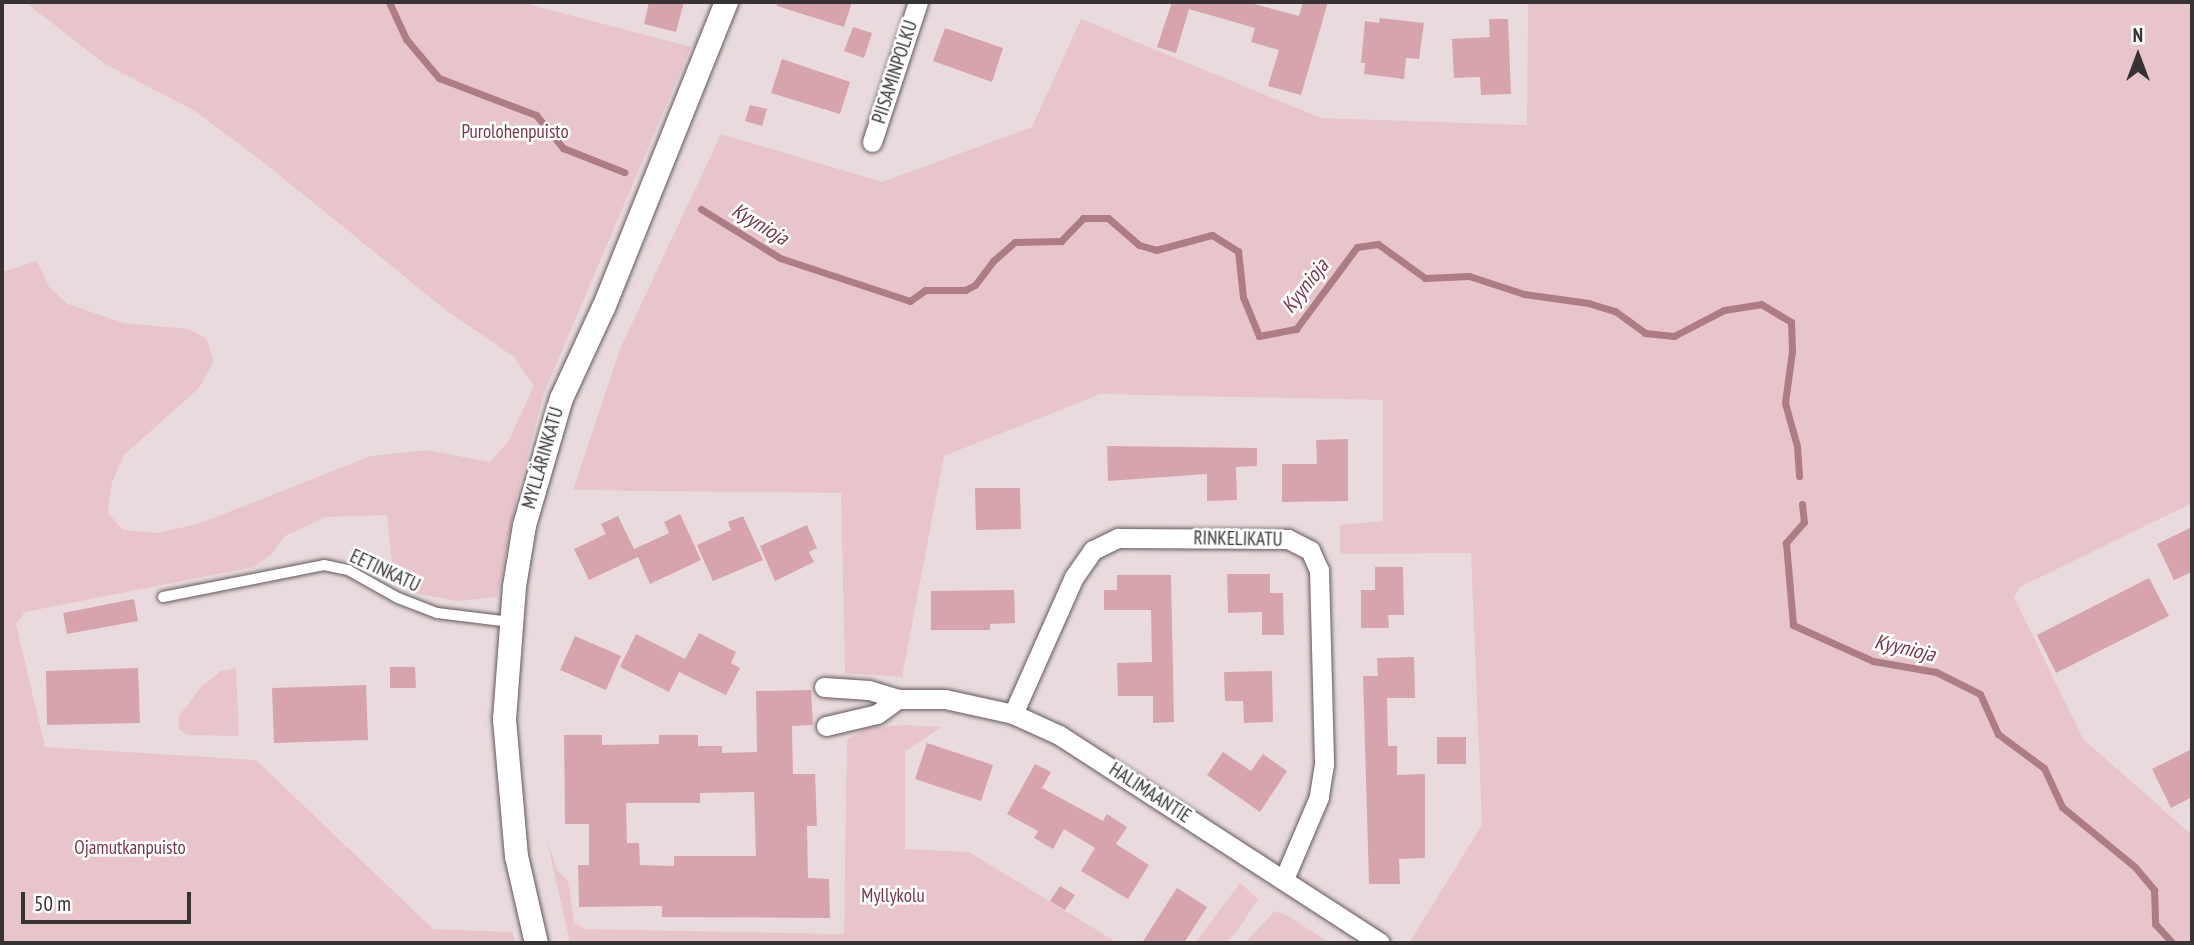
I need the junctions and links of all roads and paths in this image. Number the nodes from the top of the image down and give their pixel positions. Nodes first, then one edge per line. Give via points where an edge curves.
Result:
1 (726, 2) edge
2 (918, 2) edge
3 (872, 142) dead end
4 (163, 597) dead end
5 (511, 622) junction
6 (824, 687) dead end
7 (898, 699) junction
8 (1013, 714) junction
9 (825, 726) dead end
10 (1284, 879) junction
11 (536, 943) edge
12 (1380, 943) edge

1 - 5 street, MYLLÄRINKATU via 604,305 561,398 524,525
2 - 3 street, PIISAMINPOLKU
4 - 5 lane, EETINKATU via 324,565 348,570 398,598 437,612
5 - 11 street, MYLLÄRINKATU via 504,719 507,785 516,856
6 - 7 street, HALIMAANTIE via 869,690
7 - 8 street, HALIMAANTIE via 945,699
7 - 9 street, HALIMAANTIE via 877,714
8 - 10 street, HALIMAANTIE via 1059,735
8 - 10 street, RINKELIKATU via 1074,577 1093,550 1118,538 1288,539 1310,550 1319,570 1324,764 1319,797
10 - 12 street, HALIMAANTIE

